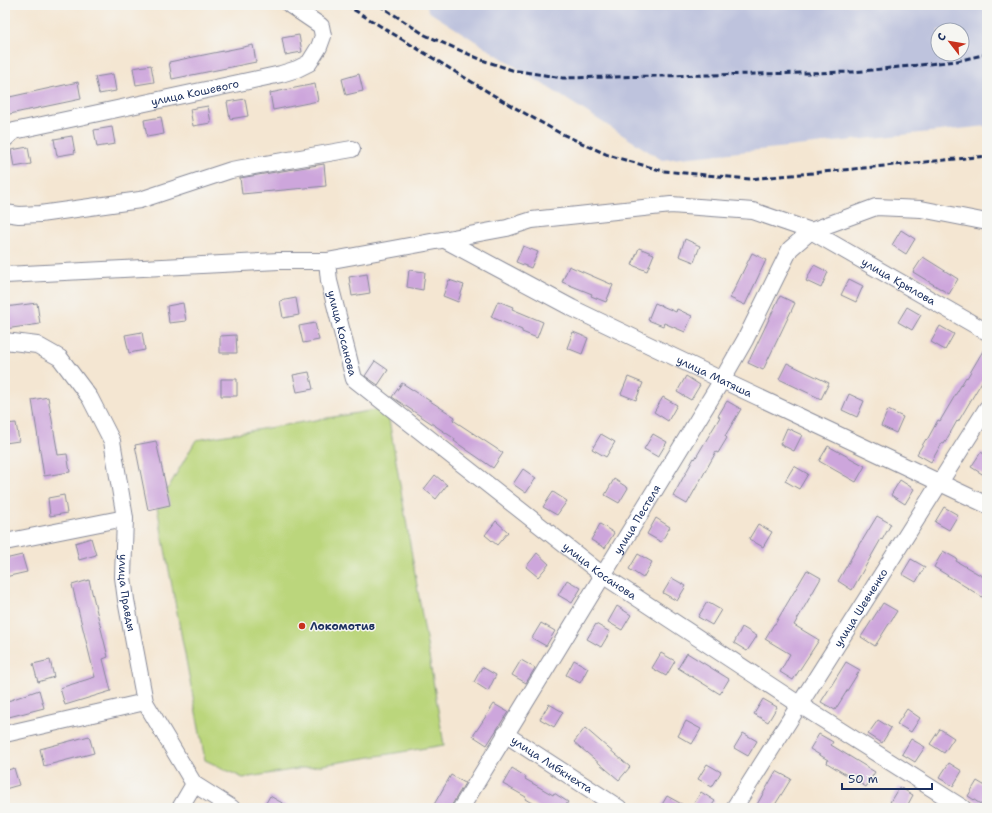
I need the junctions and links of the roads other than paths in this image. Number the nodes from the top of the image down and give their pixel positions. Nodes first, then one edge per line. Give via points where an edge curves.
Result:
1 (290, 5) edge
2 (5, 139) edge
3 (352, 149) dead end
4 (5, 213) edge
5 (987, 222) edge
6 (811, 231) junction
7 (445, 240) junction
8 (327, 261) junction
9 (5, 275) edge
10 (987, 332) edge
11 (5, 341) edge
12 (722, 380) junction
13 (987, 408) edge
14 (939, 482) junction
15 (987, 505) edge
16 (125, 518) junction
17 (5, 542) edge
18 (604, 576) junction
19 (145, 702) junction
20 (800, 704) junction
21 (5, 734) edge
22 (505, 734) junction
23 (194, 784) junction
24 (180, 808) edge
25 (232, 808) edge
26 (461, 808) edge
27 (618, 808) edge
28 (734, 808) edge
29 (963, 808) edge

1 - 2 street, улица Кошевого via 321,26 323,36 309,63 297,69 14,131
3 - 4 street via 231,170 140,200 40,214
5 - 6 street via 921,209 876,207
6 - 7 street, улица Крылова via 753,211 671,204 532,220 507,228
6 - 10 street, улица Крылова
6 - 12 street, улица Пестеля via 790,249
7 - 8 street, улица Крылова
7 - 12 street, улица Матяша via 572,308
8 - 9 street, улица Крылова via 279,261
8 - 18 street, улица Косанова via 329,281 354,379
11 - 16 street, улица Правды via 37,345 60,358 90,398 112,440
12 - 14 street, улица Матяша
12 - 18 street, улица Пестеля
13 - 14 street, улица Шевченко
14 - 15 street, улица Матяша
14 - 20 street, улица Шевченко
16 - 17 street
16 - 19 street, улица Правды via 123,577
18 - 20 street, улица Косанова
18 - 22 street, улица Пестеля
19 - 21 street
19 - 23 street, улица Правды
20 - 28 street, улица Шевченко
20 - 29 street, улица Косанова
22 - 26 street, улица Пестеля
22 - 27 street, улица Либкнехта
23 - 24 street
23 - 25 street, улица Правды

